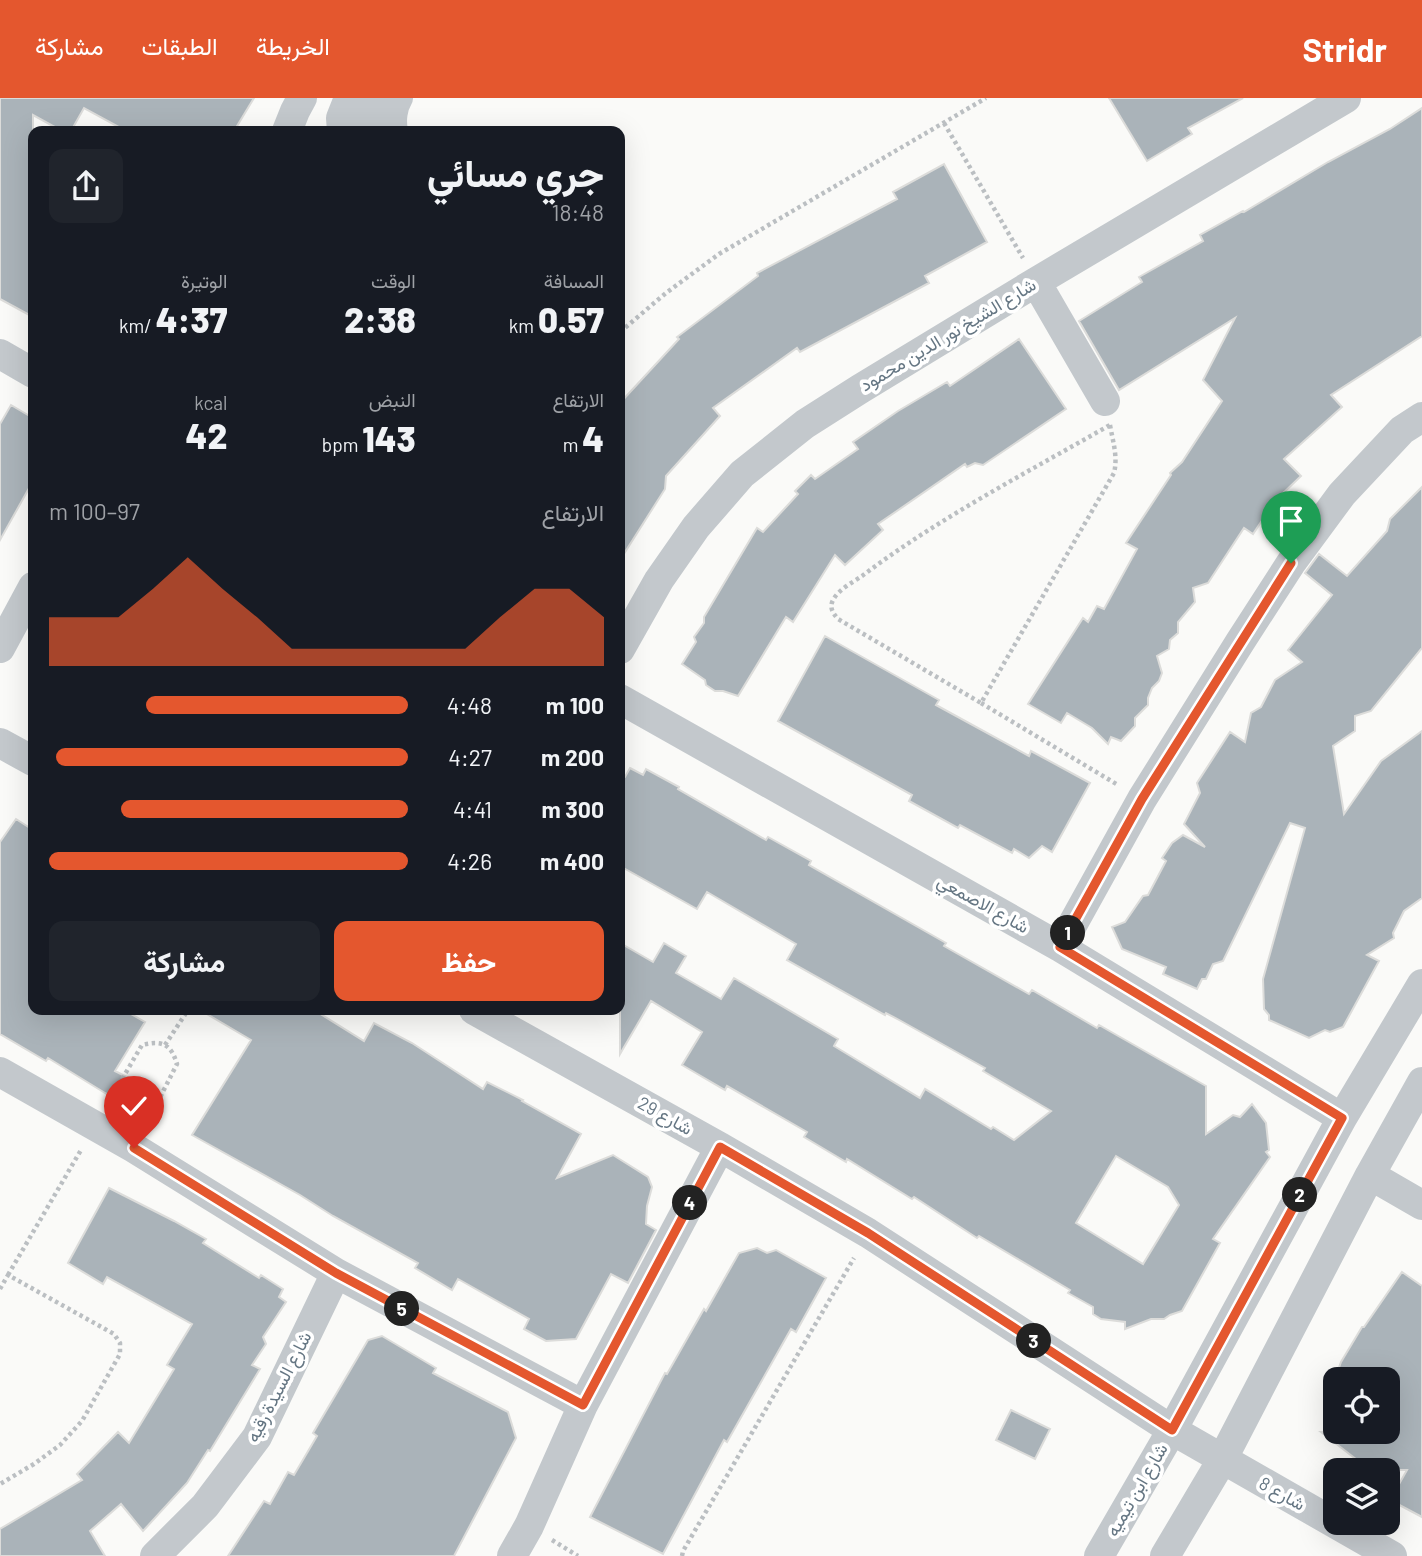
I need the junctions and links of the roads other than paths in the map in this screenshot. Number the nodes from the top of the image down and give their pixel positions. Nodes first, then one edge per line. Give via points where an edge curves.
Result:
1 (302, 98) edge
2 (349, 98) edge
3 (373, 98) edge
4 (398, 98) edge
5 (1346, 98) edge
6 (289, 126) edge
7 (342, 126) edge
8 (363, 126) edge
9 (392, 126) edge
10 (1036, 282) junction
11 (0, 354) edge
12 (28, 370) edge
13 (1105, 401) dead end
14 (1422, 416) edge
15 (28, 596) edge
16 (625, 640) edge
17 (0, 648) edge
18 (625, 702) edge
19 (0, 743) edge
20 (28, 758) edge
21 (1060, 947) junction
22 (1422, 984) edge
23 (483, 1015) edge
24 (0, 1072) edge
25 (1422, 1082) edge
26 (1342, 1118) junction
27 (720, 1147) junction
28 (1370, 1175) junction
29 (1422, 1205) edge
30 (336, 1273) junction
31 (583, 1405) junction
32 (1172, 1430) junction
33 (1222, 1460) junction
34 (155, 1556) edge
35 (512, 1556) edge
36 (1099, 1556) edge
37 (1165, 1556) edge
38 (1392, 1556) edge

1 - 6 street
2 - 7 street
3 - 8 street
4 - 9 street
5 - 10 street, شارع الشيخ نور الدين محمود
10 - 13 street
10 - 16 street, شارع الشيخ نور الدين محمود via 860,388 742,474 689,537
11 - 12 street
14 - 21 street via 1402,430 1342,494 1291,563 1142,799
15 - 17 street
18 - 21 street, شارع الاصمعي
19 - 20 street
21 - 26 street, شارع الاصمعي
22 - 26 street, شارع ابن تيميه
23 - 27 street, شارع 29
24 - 30 street via 134,1148
25 - 28 street
26 - 32 street, شارع ابن تيميه
27 - 31 street
27 - 32 street, شارع 29 via 868,1233
28 - 29 street
28 - 33 street
30 - 31 street
30 - 34 street, شارع السيدة رقيه via 257,1437 205,1506
31 - 35 street
32 - 33 street, شارع 8
32 - 36 street, شارع ابن تيميه
33 - 37 street
33 - 38 street, شارع 8

